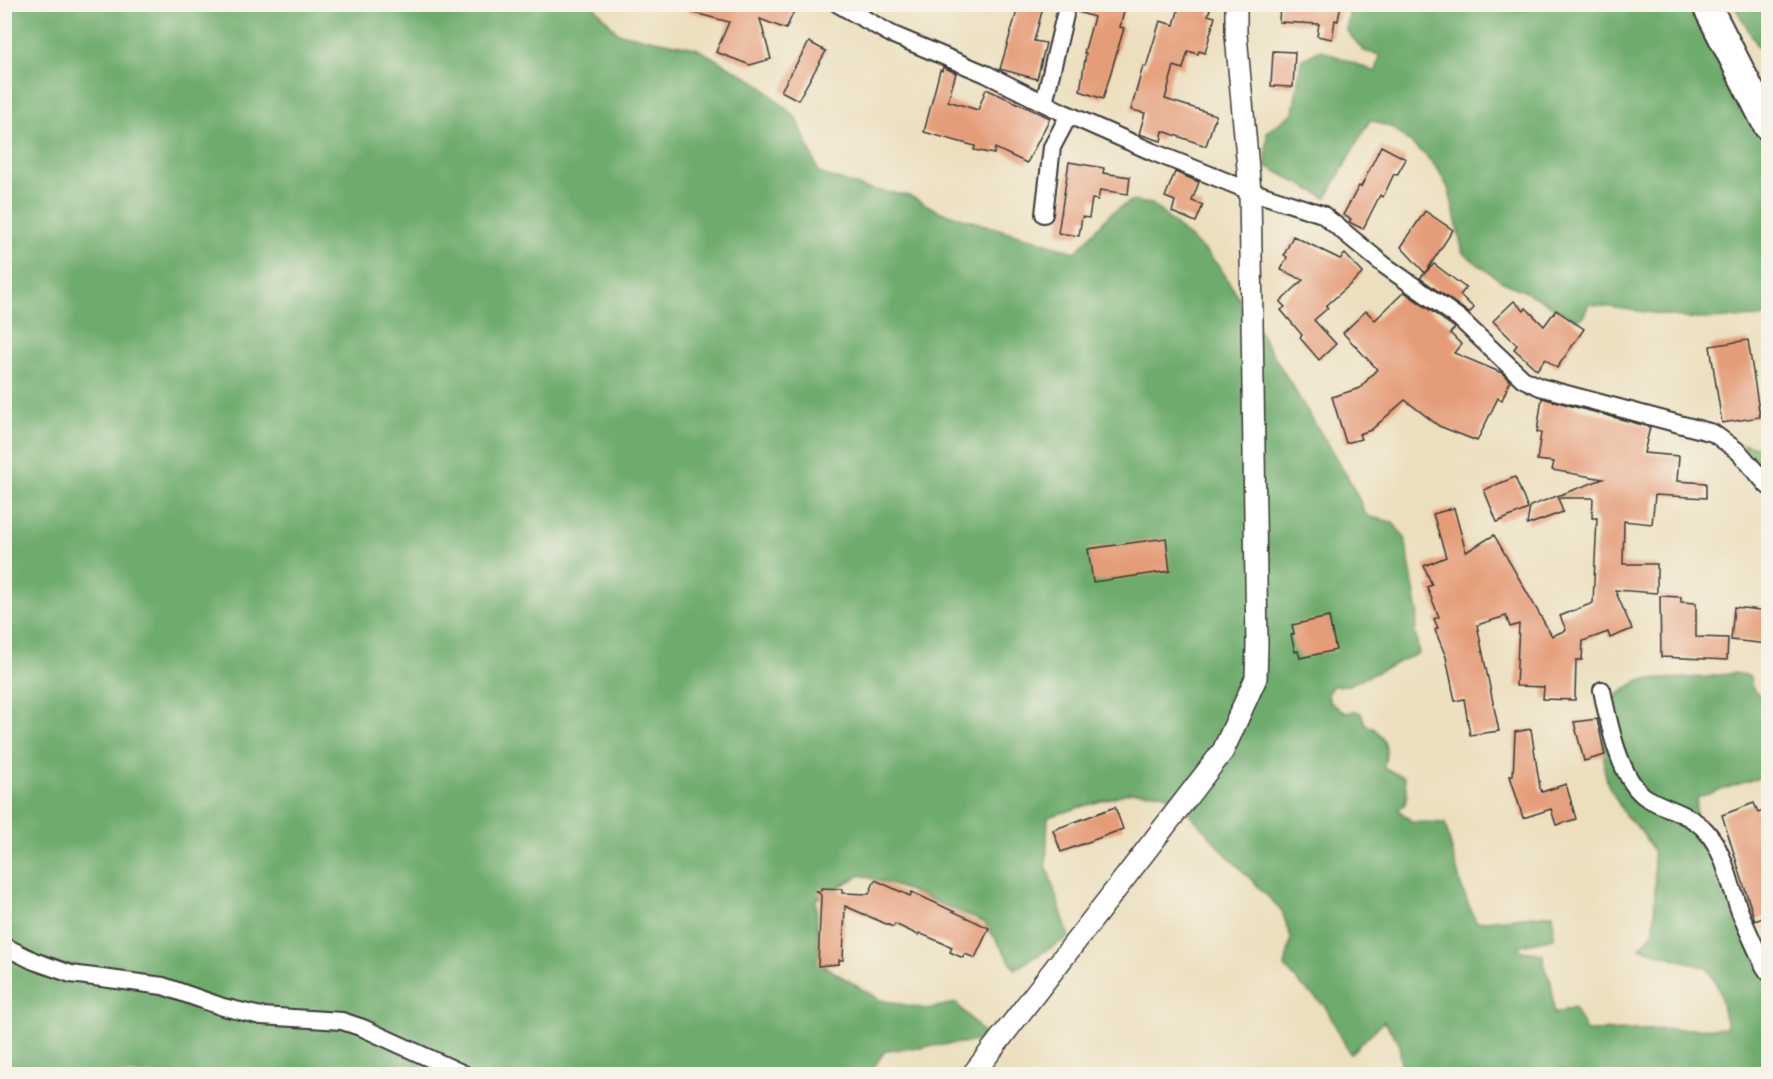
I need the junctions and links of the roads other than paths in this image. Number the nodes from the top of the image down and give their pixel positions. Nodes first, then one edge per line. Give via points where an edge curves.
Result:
1 (838, 4) edge
2 (1236, 4) edge
3 (1706, 4) edge
4 (860, 10) edge
5 (1065, 15) dead end
6 (1044, 103) junction
7 (1069, 115) junction
8 (1768, 126) edge
9 (1250, 191) junction
10 (1044, 214) dead end
11 (1768, 486) edge
12 (1602, 690) dead end
13 (4, 946) edge
14 (1768, 972) edge
15 (464, 1074) edge
16 (973, 1074) edge

1 - 4 street
2 - 9 street
3 - 8 highway
4 - 6 street via 891,34
5 - 6 street
6 - 7 street
7 - 9 street
7 - 10 street via 1052,147
9 - 11 street via 1322,214 1384,265 1459,318 1523,379 1540,387 1713,433 1739,452
9 - 16 street via 1256,678 1223,751
12 - 14 street via 1613,738 1628,777 1645,798 1694,819 1708,833
13 - 15 street via 71,974 163,986 261,1016 342,1021

